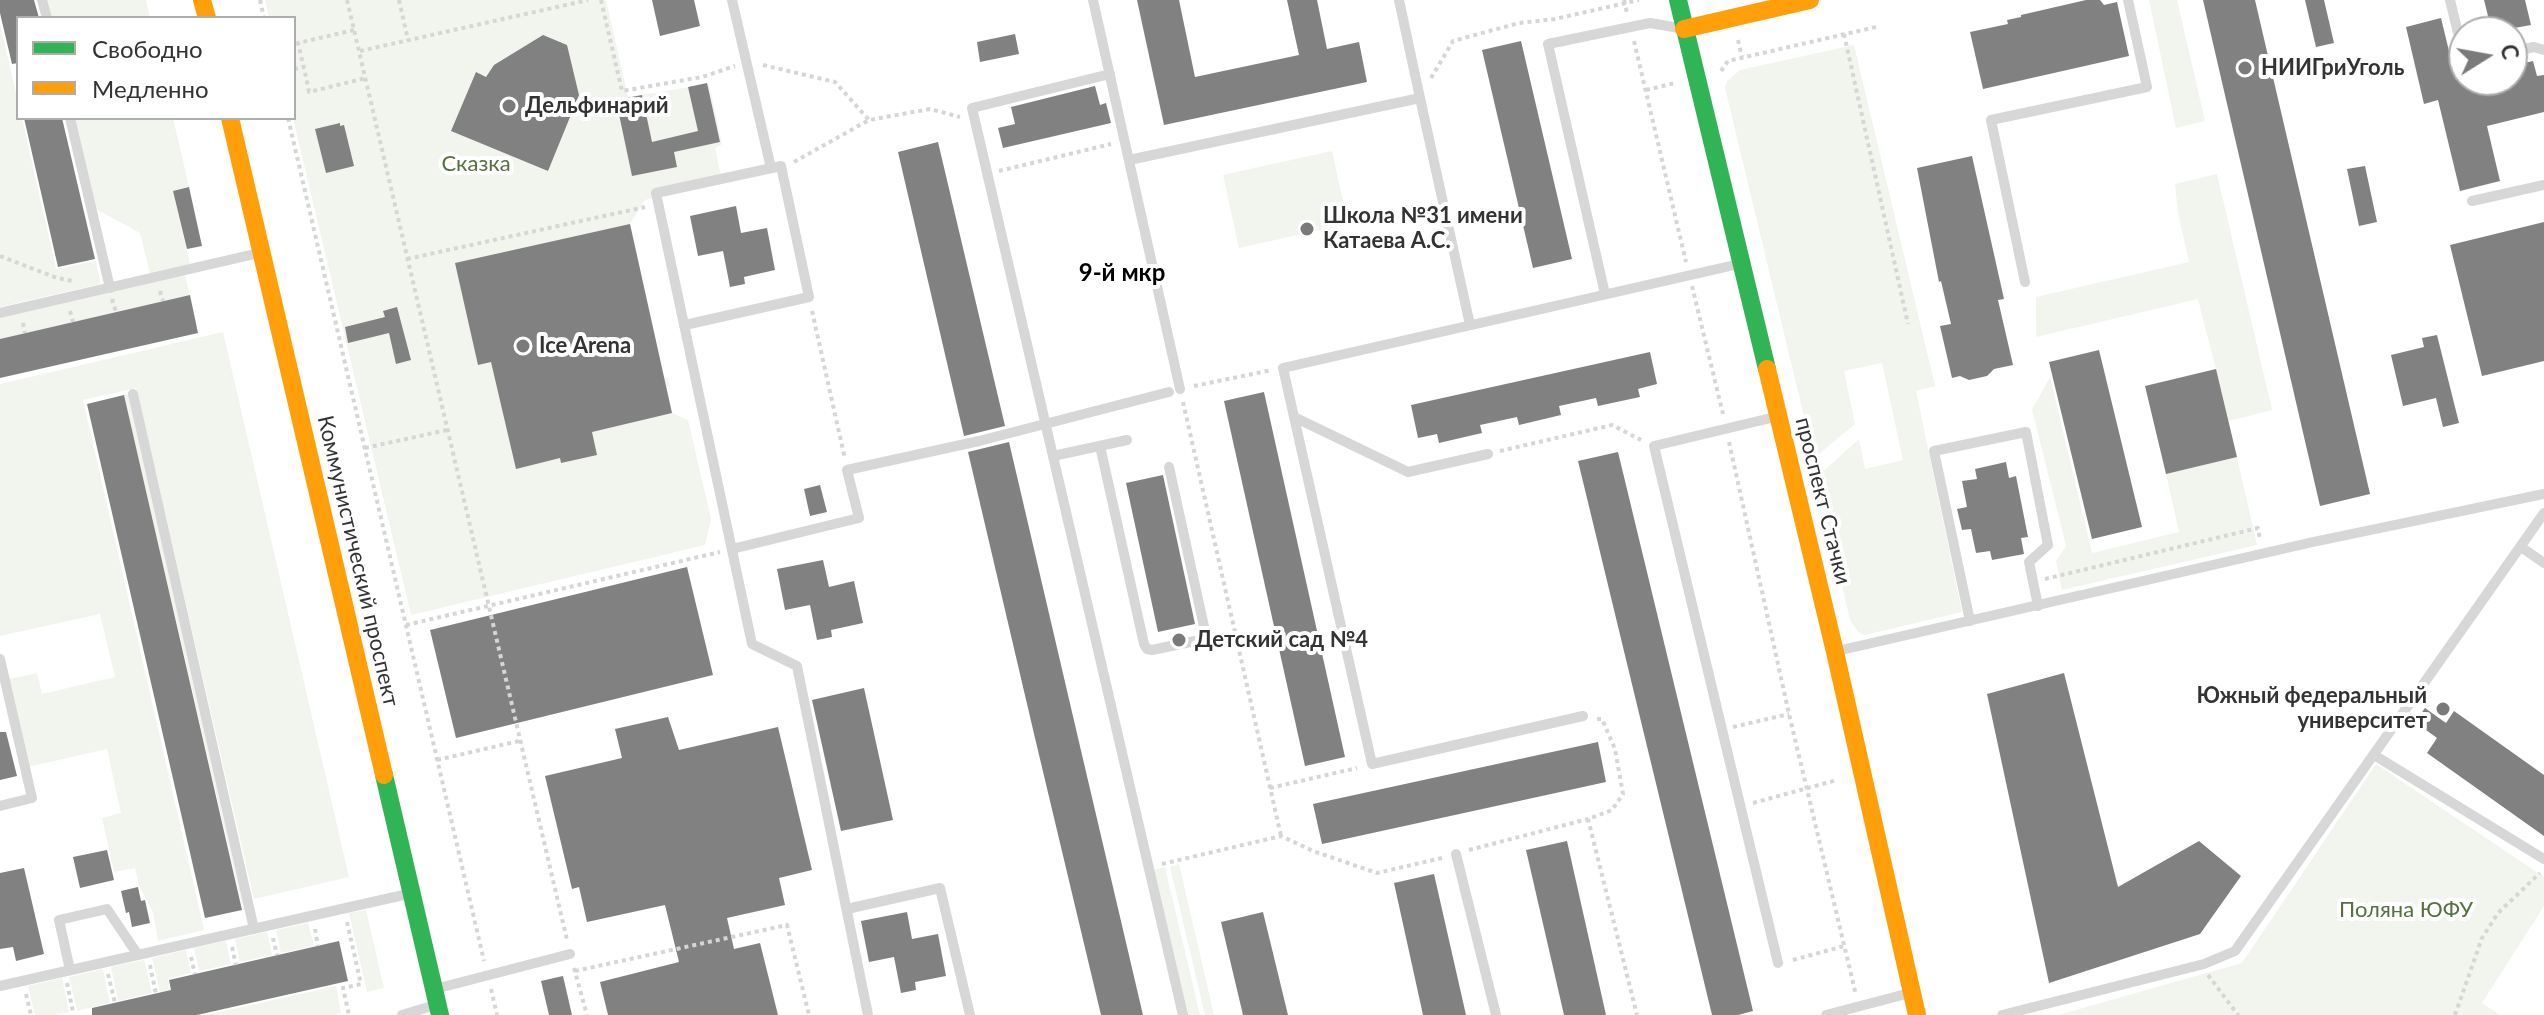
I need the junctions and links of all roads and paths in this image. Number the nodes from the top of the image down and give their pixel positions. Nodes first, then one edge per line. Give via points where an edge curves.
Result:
1 (347, 0) edge
2 (399, 0) edge
3 (588, 0) edge
4 (601, 0) edge
5 (732, 0) edge
6 (1093, 0) edge
7 (1399, 0) edge
8 (1639, 0) edge
9 (1678, 0) edge
10 (1807, 0) edge
11 (2128, 0) edge
12 (1625, 1) edge
13 (1631, 27) junction
14 (1876, 27) dead end
15 (1684, 29) junction
16 (354, 30) junction
17 (1844, 34) junction
18 (408, 40) junction
19 (359, 51) junction
20 (748, 61) junction
21 (1728, 61) dead end
22 (304, 67) junction
23 (296, 69) edge
24 (1110, 74) junction
25 (366, 78) junction
26 (1420, 98) junction
27 (70, 120) edge
28 (230, 120) edge
29 (288, 120) edge
30 (869, 120) junction
31 (974, 121) junction
32 (1125, 141) junction
33 (1129, 160) junction
34 (776, 167) junction
35 (987, 174) junction
36 (2544, 185) edge
37 (2472, 201) dead end
38 (659, 204) junction
39 (261, 253) junction
40 (0, 256) edge
41 (407, 259) junction
42 (1741, 263) junction
43 (1689, 275) junction
44 (2025, 282) dead end
45 (110, 288) junction
46 (1605, 294) junction
47 (809, 297) junction
48 (0, 313) edge
49 (1908, 324) dead end
50 (685, 325) junction
51 (1470, 325) junction
52 (1283, 368) junction
53 (1174, 391) junction
54 (133, 394) dead end
55 (1777, 416) junction
56 (1294, 417) junction
57 (1045, 423) junction
58 (1726, 429) junction
59 (447, 430) junction
60 (1127, 440) dead end
61 (1100, 446) junction
62 (1654, 446) junction
63 (365, 448) junction
64 (1488, 454) joint
65 (1053, 456) junction
66 (1169, 467) dead end
67 (847, 470) junction
68 (2544, 494) edge
69 (2544, 513) edge
70 (2521, 547) junction
71 (732, 549) junction
72 (2263, 553) junction
73 (2544, 563) edge
74 (2033, 582) junction
75 (488, 606) junction
76 (2038, 606) junction
77 (1970, 621) junction
78 (406, 625) junction
79 (1835, 652) junction
80 (0, 659) edge
81 (1789, 714) junction
82 (1583, 716) joint
83 (1722, 729) junction
84 (519, 741) junction
85 (2374, 755) junction
86 (437, 760) junction
87 (1372, 764) junction
88 (1862, 773) junction
89 (1270, 788) junction
90 (1807, 789) junction
91 (0, 806) edge
92 (1740, 806) junction
93 (1588, 819) junction
94 (1281, 836) junction
95 (1456, 854) junction
96 (2544, 859) edge
97 (1148, 867) junction
98 (2544, 869) edge
99 (411, 894) junction
100 (344, 908) junction
101 (847, 909) junction
102 (254, 929) junction
103 (1844, 946) junction
104 (142, 954) junction
105 (570, 954) junction
106 (106, 962) junction
107 (1778, 963) joint
108 (2204, 964) junction
109 (67, 971) junction
110 (575, 971) junction
111 (487, 976) junction
112 (23, 981) junction
113 (0, 986) edge
114 (1912, 993) junction
115 (156, 994) dead end
116 (115, 1003) dead end
117 (437, 1003) edge
118 (1859, 1007) junction
119 (73, 1012) dead end
120 (31, 1015) edge
121 (349, 1015) edge
122 (402, 1015) edge
123 (497, 1015) edge
124 (587, 1015) edge
125 (809, 1015) edge
126 (868, 1015) edge
127 (970, 1015) edge
128 (1183, 1015) edge
129 (1496, 1015) edge
130 (1637, 1015) edge
131 (1826, 1015) edge
132 (1917, 1015) edge
133 (2002, 1015) edge
134 (2238, 1015) edge
135 (2455, 1015) edge

1 - 16 path
2 - 18 path
3 - 18 path
4 - 20 path via 622,91 702,77
5 - 20 lane
6 - 24 lane
7 - 26 lane
8 - 12 path
9 - 15 main road, проспект Стачки
10 - 15 main road
11 - 44 lane via 2147,87 1991,120
12 - 13 path
12 - 26 path via 1453,41
13 - 15 lane via 1650,23
13 - 43 path
13 - 46 lane via 1548,44
14 - 17 path
15 - 42 main road, проспект Стачки
16 - 19 path
16 - 22 path via 298,43
17 - 21 path
17 - 49 path
18 - 19 path
19 - 25 path
20 - 30 path via 835,82
20 - 34 lane
22 - 23 path
22 - 25 path via 309,92
24 - 31 lane via 972,108
24 - 32 lane
25 - 41 path
26 - 33 lane
26 - 51 lane
27 - 45 lane
28 - 39 main road, Коммунистический проспект
29 - 63 path
30 - 31 path via 930,109
30 - 34 path via 797,161
31 - 35 lane
32 - 33 lane
32 - 35 path
33 - 53 lane
34 - 38 lane via 656,193
34 - 47 lane
35 - 57 lane
36 - 37 lane
38 - 41 path
38 - 50 lane
39 - 45 lane
39 - 99 main road, Коммунистический проспект
40 - 45 path via 57,278
41 - 59 path
42 - 43 lane
42 - 55 main road, проспект Стачки
43 - 46 lane
43 - 58 path
45 - 48 lane
46 - 51 lane
47 - 50 lane
47 - 67 path
50 - 71 lane
51 - 52 lane
52 - 53 path
52 - 56 lane
53 - 57 lane
53 - 89 path
54 - 102 lane
55 - 58 lane
55 - 79 main road, проспект Стачки
56 - 64 lane via 1408,472
56 - 87 lane
57 - 65 lane
57 - 67 lane
58 - 62 lane
58 - 81 path
59 - 63 path
59 - 75 path
60 - 61 lane
61 - 65 lane
61 - 66 lane via 1144,644 1152,650 1205,637
62 - 64 path via 1612,425
62 - 83 lane
63 - 78 path
65 - 97 lane
67 - 71 lane via 859,518
68 - 72 lane
69 - 70 lane
70 - 73 lane
70 - 85 lane
71 - 75 path
71 - 101 lane via 752,644 797,666
72 - 74 path via 2258,528
72 - 76 lane
74 - 76 lane
74 - 77 lane via 2029,562 2048,545 2026,432 1934,451
75 - 78 path
75 - 84 path
76 - 77 lane
77 - 79 lane
78 - 86 path
79 - 88 main road, проспект Стачки
80 - 91 lane via 32,798
81 - 83 path
81 - 90 path
82 - 87 lane
82 - 93 path via 1602,719 1615,749 1623,794 1612,810
83 - 92 lane
84 - 86 path
84 - 105 path
85 - 96 lane
85 - 108 lane via 2235,951
86 - 111 path
87 - 89 path
88 - 90 path
88 - 114 main road, проспект Стачки
89 - 94 path
90 - 92 path
90 - 103 path
92 - 107 lane
93 - 95 path
93 - 130 path
94 - 95 path via 1377,873
94 - 97 path
95 - 129 lane
97 - 128 lane
98 - 135 path via 2498,913 2482,938
99 - 100 lane
99 - 117 main road, Коммунистический проспект
100 - 102 lane
100 - 121 path via 361,984 343,988
101 - 126 lane
101 - 127 lane via 940,888
102 - 104 lane
103 - 107 path
103 - 118 path
104 - 106 lane
104 - 109 lane via 107,909 59,920
104 - 115 path
105 - 110 path
105 - 111 lane
106 - 109 lane
106 - 116 path
108 - 133 lane
108 - 134 path
109 - 112 lane
109 - 119 path
110 - 124 path
110 - 125 path via 787,925
111 - 117 lane
111 - 123 path
112 - 113 lane
112 - 120 path
114 - 118 lane
114 - 132 main road, проспект Стачки
117 - 122 lane
118 - 131 lane

